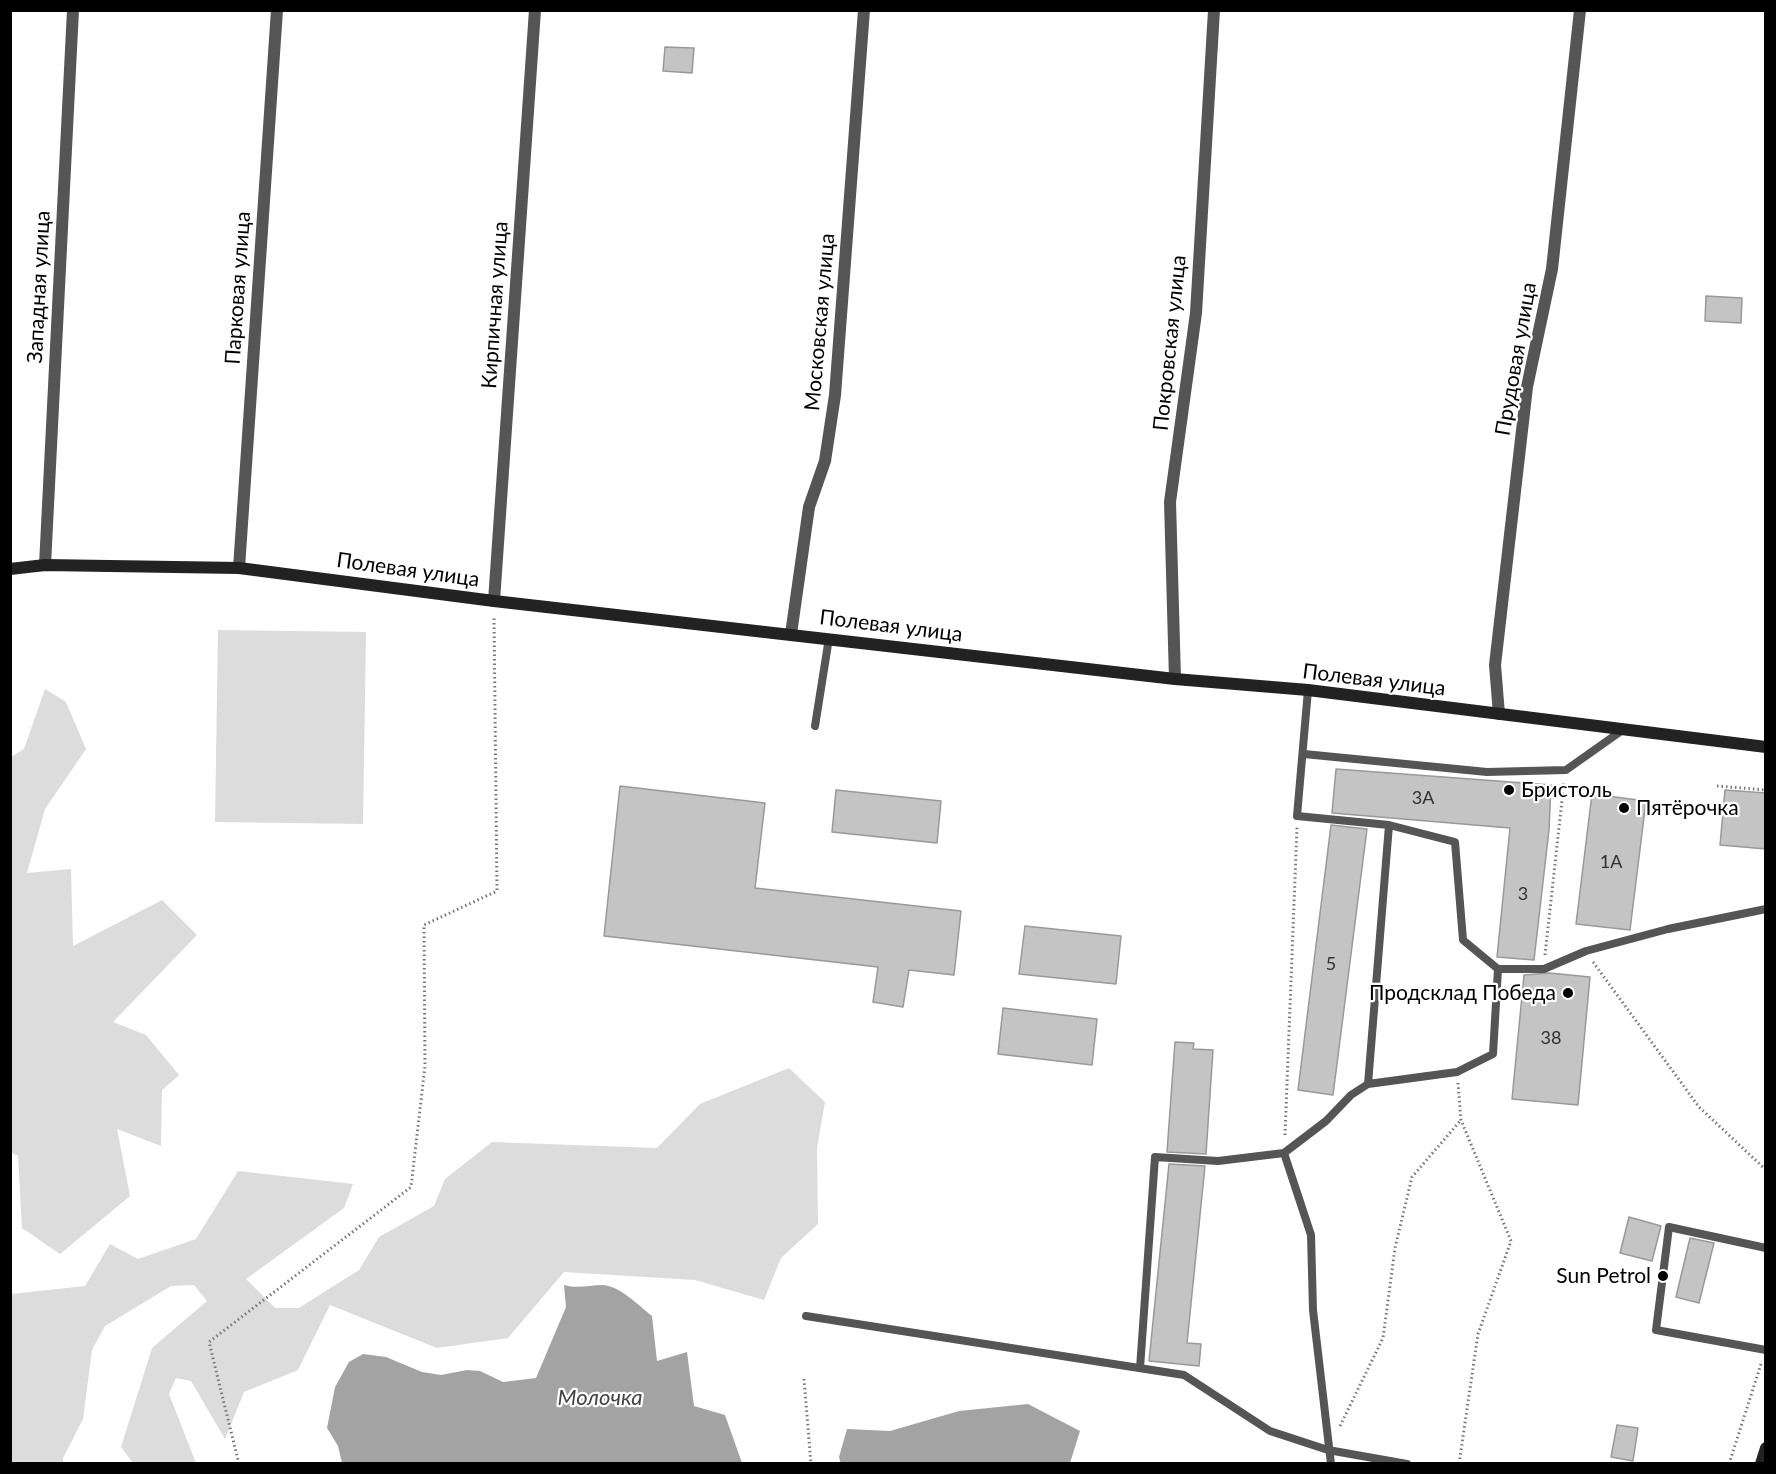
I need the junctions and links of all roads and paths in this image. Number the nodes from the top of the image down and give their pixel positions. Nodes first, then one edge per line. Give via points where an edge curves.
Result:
1 (73, 10) edge
2 (277, 10) edge
3 (535, 10) edge
4 (864, 10) edge
5 (1214, 10) edge
6 (1580, 10) edge
7 (45, 565) junction
8 (239, 568) junction
9 (10, 569) edge
10 (494, 601) junction
11 (791, 634) junction
12 (829, 638) junction
13 (1175, 679) junction
14 (1308, 690) junction
15 (1499, 714) junction
16 (815, 726) dead end
17 (1624, 729) junction
18 (1766, 747) edge
19 (1304, 754) junction
20 (1566, 770) junction
21 (1717, 786) dead end
22 (1766, 790) edge
23 (1297, 816) junction
24 (1389, 825) junction
25 (1766, 909) edge
26 (1586, 951) junction
27 (1498, 969) junction
28 (1544, 969) junction
29 (1457, 1072) junction
30 (1368, 1084) junction
31 (1461, 1120) junction
32 (1284, 1153) junction
33 (1766, 1170) edge
34 (1766, 1248) edge
35 (806, 1316) dead end
36 (1766, 1351) edge
37 (1140, 1368) junction
38 (804, 1379) dead end
39 (1766, 1448) edge
40 (1328, 1450) junction
41 (239, 1464) edge
42 (811, 1464) edge
43 (1331, 1464) edge
44 (1407, 1464) edge
45 (1459, 1464) edge
46 (1730, 1464) edge
47 (1761, 1464) edge

1 - 7 street, Западная улица
2 - 8 street, Парковая улица
3 - 10 street, Кирпичная улица
4 - 11 street, Московская улица via 835,395 825,461 809,507
5 - 13 street, Покровская улица via 1196,313 1170,502
6 - 15 street, Прудовая улица via 1552,269 1525,398 1495,664
7 - 8 street, Полевая улица
7 - 9 street, Полевая улица
8 - 10 street, Полевая улица
10 - 11 street, Полевая улица
10 - 41 path via 497,891 424,925 425,1066 411,1187 209,1342
11 - 12 street, Полевая улица
12 - 13 street, Полевая улица
12 - 16 lane
13 - 14 street, Полевая улица
14 - 15 street, Полевая улица
14 - 19 lane
15 - 17 street, Полевая улица
17 - 18 street, Полевая улица
17 - 20 lane
19 - 20 lane via 1487,772
19 - 23 lane
20 - 28 path
21 - 22 path
23 - 24 lane
23 - 32 path
24 - 27 lane via 1455,842 1463,940
24 - 30 lane
25 - 26 lane
26 - 28 lane
26 - 33 path via 1699,1107
27 - 28 lane
27 - 29 lane via 1493,1054
29 - 30 lane
29 - 31 path
30 - 32 lane
31 - 40 path via 1412,1178 1395,1248 1383,1338
31 - 45 path via 1510,1241 1478,1334
32 - 37 lane via 1218,1161 1155,1157
32 - 40 lane via 1311,1235 1313,1310
34 - 36 lane via 1669,1227 1656,1330
35 - 37 lane
36 - 46 path
37 - 40 lane via 1184,1375 1270,1431
38 - 42 path
39 - 47 street
40 - 43 lane
40 - 44 lane

